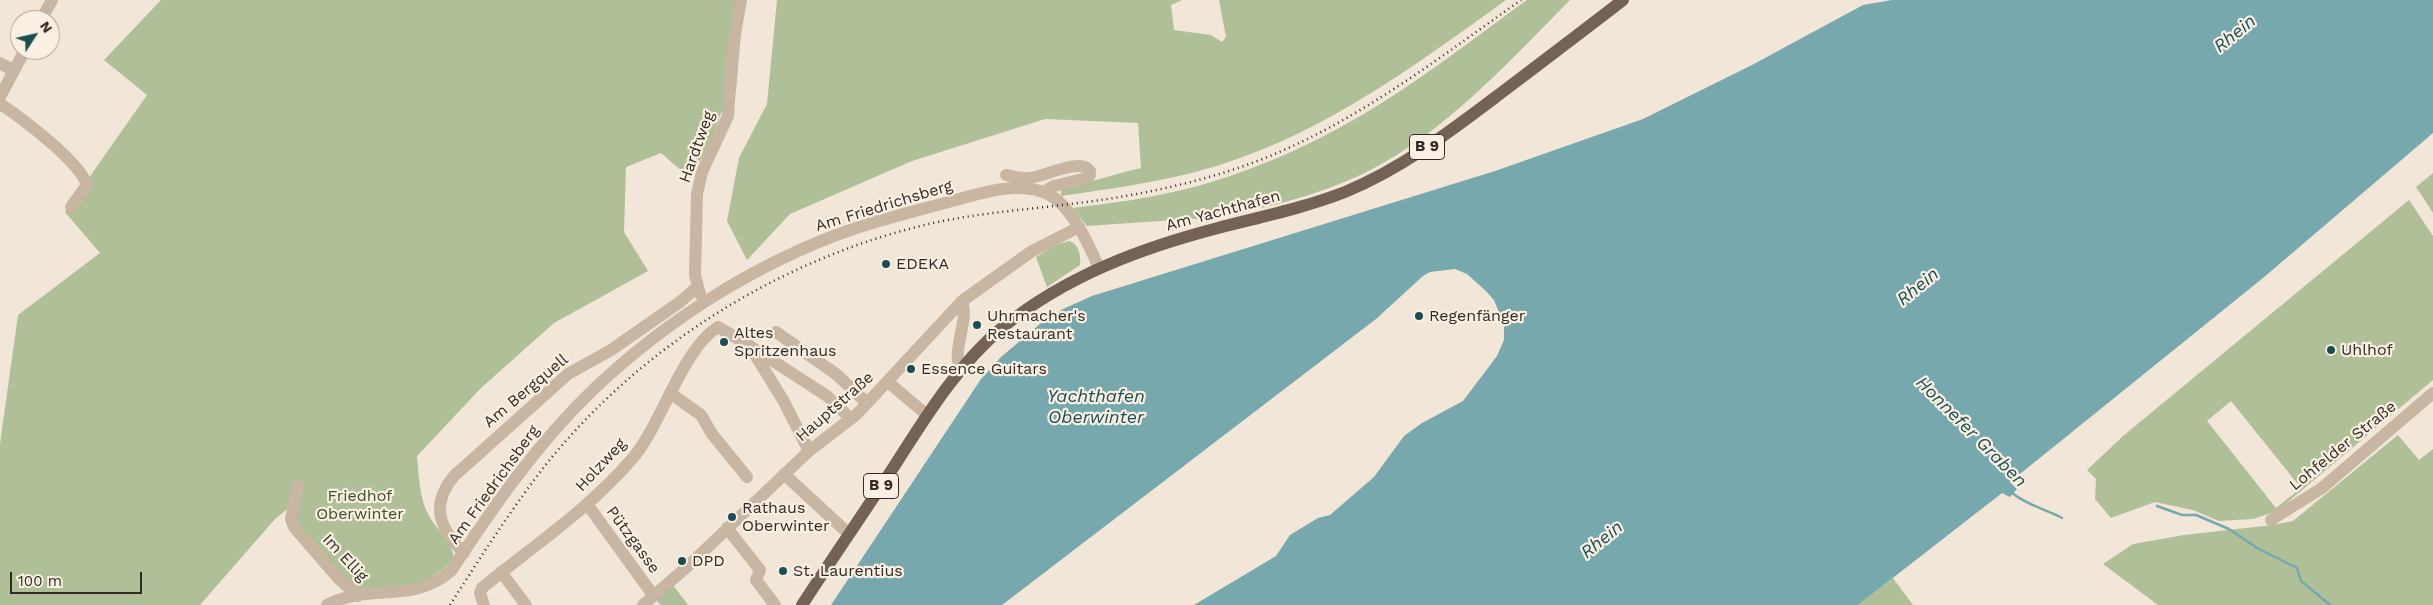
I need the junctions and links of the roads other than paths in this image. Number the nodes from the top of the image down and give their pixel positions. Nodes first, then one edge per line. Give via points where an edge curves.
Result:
1 (741, 0) edge
2 (1623, 0) edge
3 (20, 60) edge
4 (0, 63) edge
5 (14, 71) junction
6 (0, 97) edge
7 (0, 104) edge
8 (1006, 175) dead end
9 (1044, 192) junction
10 (71, 207) dead end
11 (1079, 227) junction
12 (1099, 268) junction
13 (697, 287) junction
14 (962, 301) junction
15 (704, 303) junction
16 (776, 332) dead end
17 (749, 346) junction
18 (962, 369) junction
19 (888, 382) junction
20 (670, 393) junction
21 (2433, 393) edge
22 (867, 403) junction
23 (927, 414) junction
24 (851, 419) junction
25 (809, 451) junction
26 (784, 474) junction
27 (747, 478) dead end
28 (298, 486) dead end
29 (587, 504) junction
30 (2271, 520) dead end
31 (730, 526) junction
32 (849, 534) junction
33 (464, 553) junction
34 (501, 572) junction
35 (358, 596) junction
36 (653, 596) junction
37 (412, 599) edge
38 (483, 603) edge
39 (327, 605) edge
40 (526, 605) edge
41 (643, 605) edge
42 (775, 605) edge
43 (802, 605) edge

1 - 13 street, Hardtweg via 732,45 728,116 702,172 697,194
2 - 12 main road, Am Yachthafen / B 9 via 1408,159 1346,191 1311,204 1172,241
3 - 5 street
4 - 5 street
5 - 6 street
7 - 10 street via 48,141 84,176 86,186
8 - 9 street via 1027,179 1074,165 1090,170 1087,178 1054,186
9 - 11 street, Am Friedrichsberg via 1057,200
9 - 15 street, Am Friedrichsberg via 1019,187 1004,189 853,229 779,261
11 - 12 street, Am Friedrichsberg
11 - 14 street, Hauptstraße via 1032,251
12 - 18 main road, Am Yachthafen / B 9 via 1050,294 1002,328
13 - 15 street, Hardtweg
13 - 33 street, Am Bergquell via 611,350 568,374 454,476 440,497 439,508 445,532
14 - 18 street via 964,317 957,362
14 - 19 street, Hauptstraße
15 - 33 street, Am Friedrichsberg via 650,342 571,412 527,462
16 - 22 street via 836,374
17 - 20 street, Holzweg via 718,326 705,338
17 - 24 street via 826,396
17 - 25 street via 783,400
18 - 23 main road, Am Yachthafen / B 9
19 - 22 street, Hauptstraße
19 - 23 street
20 - 27 street via 701,415
20 - 29 street, Holzweg via 634,458
21 - 30 street, Lohfelder Straße via 2322,488
22 - 24 street, Hauptstraße
23 - 32 main road, Am Yachthafen / B 9
24 - 25 street, Hauptstraße
25 - 26 street, Hauptstraße
26 - 31 street, Hauptstraße
26 - 32 street
28 - 35 street, Im Ellig via 291,519 294,527
29 - 34 street, Holzweg
29 - 36 street, Pützgasse
31 - 36 street, Hauptstraße
31 - 42 street via 760,570 756,580
32 - 43 main road, Am Yachthafen / B 9
33 - 37 street, Am Friedrichsberg via 433,588
34 - 38 street, Holzweg via 482,588
34 - 40 street
35 - 37 street, Am Friedrichsberg
35 - 39 street, Im Ellig
36 - 41 street, Hauptstraße

